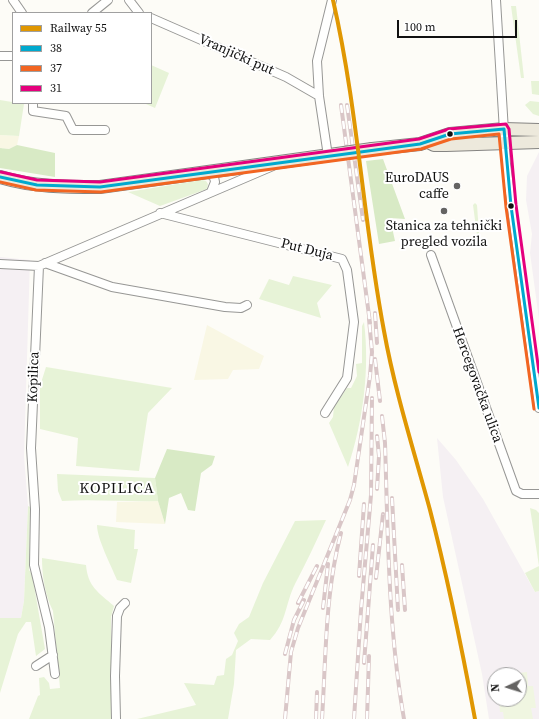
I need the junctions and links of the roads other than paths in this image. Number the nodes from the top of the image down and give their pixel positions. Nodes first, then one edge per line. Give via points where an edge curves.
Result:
1 (13, 0) edge
2 (108, 0) edge
3 (129, 0) edge
4 (332, 0) edge
5 (496, 0) edge
6 (21, 12) edge
7 (93, 12) edge
8 (138, 12) edge
9 (152, 18) edge
10 (0, 56) edge
11 (12, 56) edge
12 (318, 96) junction
13 (33, 104) edge
14 (504, 129) junction
15 (105, 130) dead end
16 (539, 130) edge
17 (428, 142) junction
18 (505, 142) junction
19 (539, 142) edge
20 (332, 155) junction
21 (287, 161) junction
22 (206, 171) junction
23 (0, 177) edge
24 (211, 192) junction
25 (160, 213) junction
26 (430, 255) dead end
27 (0, 264) edge
28 (42, 264) junction
29 (247, 305) dead end
30 (539, 408) edge
31 (325, 413) dead end
32 (539, 494) edge
33 (125, 603) dead end
34 (53, 655) junction
35 (36, 666) dead end
36 (55, 674) dead end
37 (116, 719) edge

1 - 6 street
2 - 7 street
3 - 8 street
4 - 12 street via 318,61
5 - 14 street
9 - 12 street, Vranjički put via 286,77
10 - 11 street
12 - 20 street
13 - 15 street via 33,111 66,116 73,130
14 - 16 main road
14 - 17 main road via 450,134
14 - 18 street
17 - 18 main road via 434,145
17 - 20 main road, bridge
18 - 19 main road
18 - 30 street via 511,206
20 - 21 main road
21 - 22 main road
21 - 24 street
22 - 23 main road via 100,187 50,186
22 - 24 street via 214,177
24 - 25 street
25 - 28 street
25 - 31 street, Put Duja via 342,259 347,270 353,332 347,378
26 - 32 street, Hercegovačka ulica via 516,491 522,494
27 - 28 street
28 - 29 street via 112,287 226,307 241,308
28 - 34 street, Kopilica via 31,448 35,509 34,566 50,627
33 - 37 street via 117,616
34 - 35 street
34 - 36 street, Kopilica

